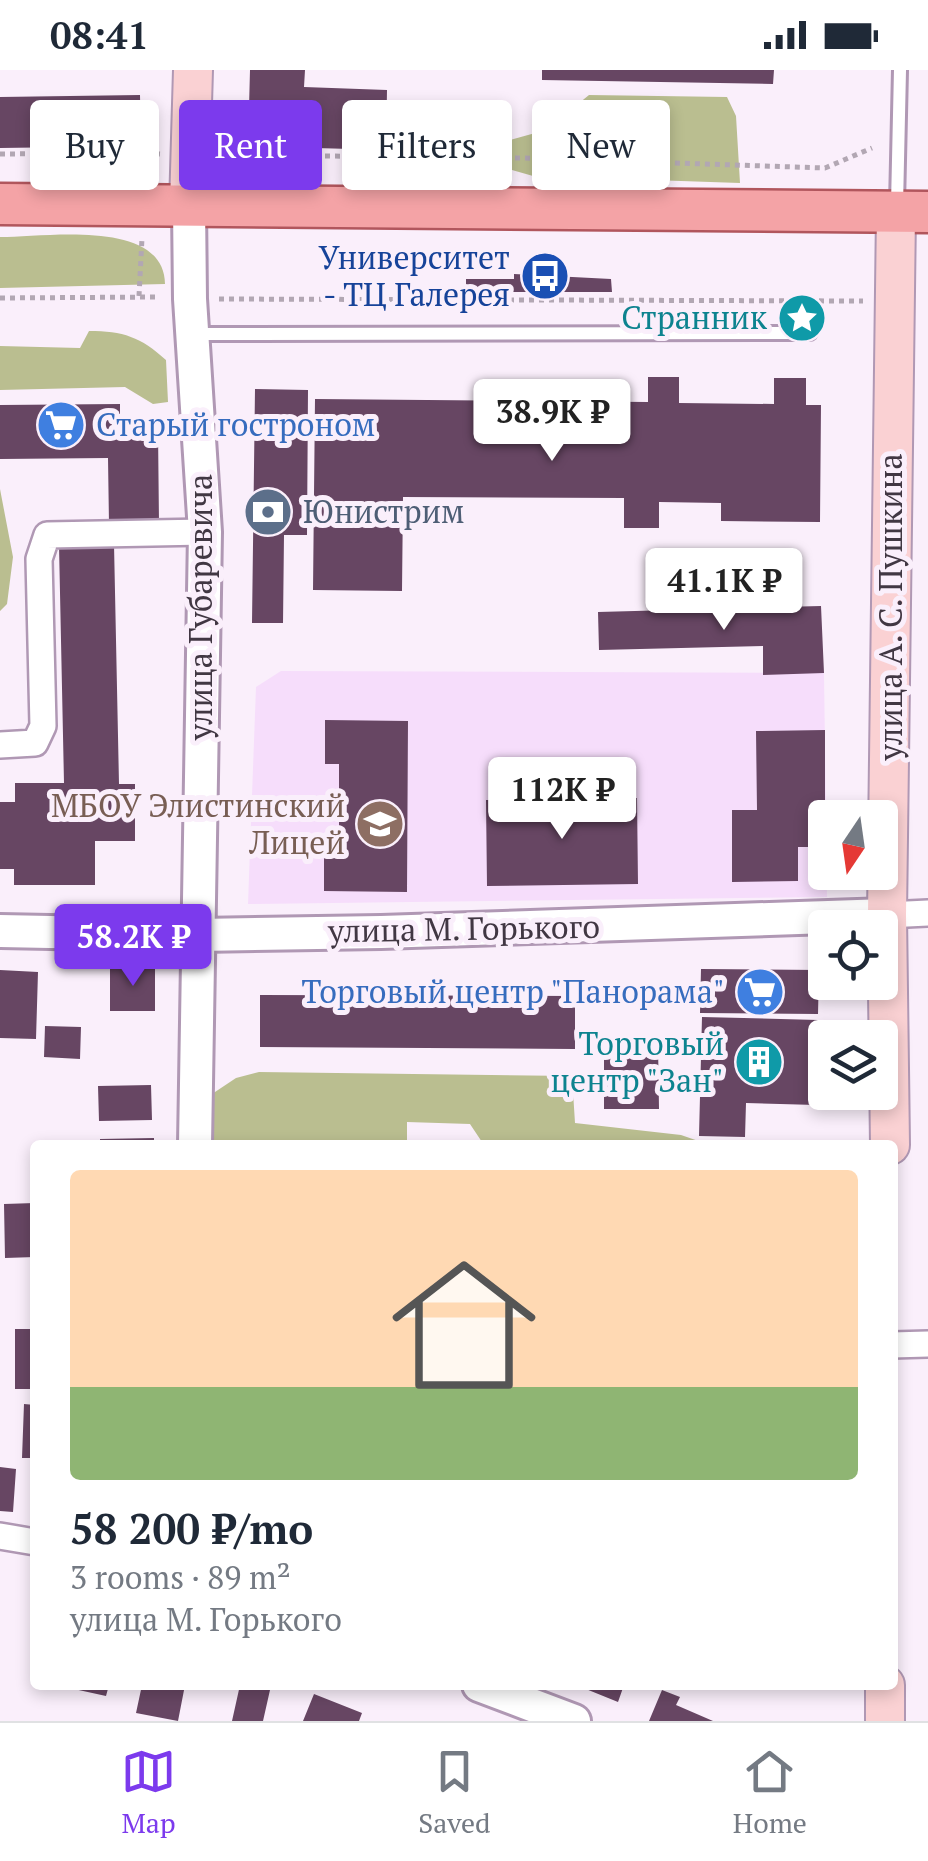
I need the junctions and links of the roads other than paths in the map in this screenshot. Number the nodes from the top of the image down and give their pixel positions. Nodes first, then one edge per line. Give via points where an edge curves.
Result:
1 (193, 70) edge
2 (900, 70) edge
3 (0, 204) edge
4 (189, 206) junction
5 (912, 212) edge
6 (810, 333) dead end
7 (192, 334) junction
8 (205, 532) junction
9 (0, 745) edge
10 (887, 910) edge
11 (928, 914) edge
12 (898, 915) edge
13 (808, 921) edge
14 (0, 931) edge
15 (199, 935) junction
16 (888, 1000) edge
17 (196, 1140) edge
18 (890, 1140) edge
19 (928, 1344) edge
20 (898, 1345) edge
21 (0, 1536) edge
22 (30, 1541) edge
23 (491, 1690) edge
24 (886, 1690) edge
25 (574, 1721) edge
26 (885, 1721) edge

1 - 4 main road, улица Губаревича
2 - 5 lane, улица А. С. Пушкина
3 - 4 main road
4 - 5 main road
4 - 7 street, улица Губаревича
5 - 10 main road, улица А. С. Пушкина
6 - 7 lane
7 - 8 street, улица Губаревича
8 - 9 street via 47,535 39,560 43,726 35,743
8 - 15 street, улица Губаревича
11 - 12 street, улица М. Горького
13 - 15 street, улица М. Горького
14 - 15 street, улица М. Горького
15 - 17 street, улица Губаревича
16 - 18 main road, улица А. С. Пушкина
19 - 20 street
21 - 22 street
23 - 25 street
24 - 26 main road

